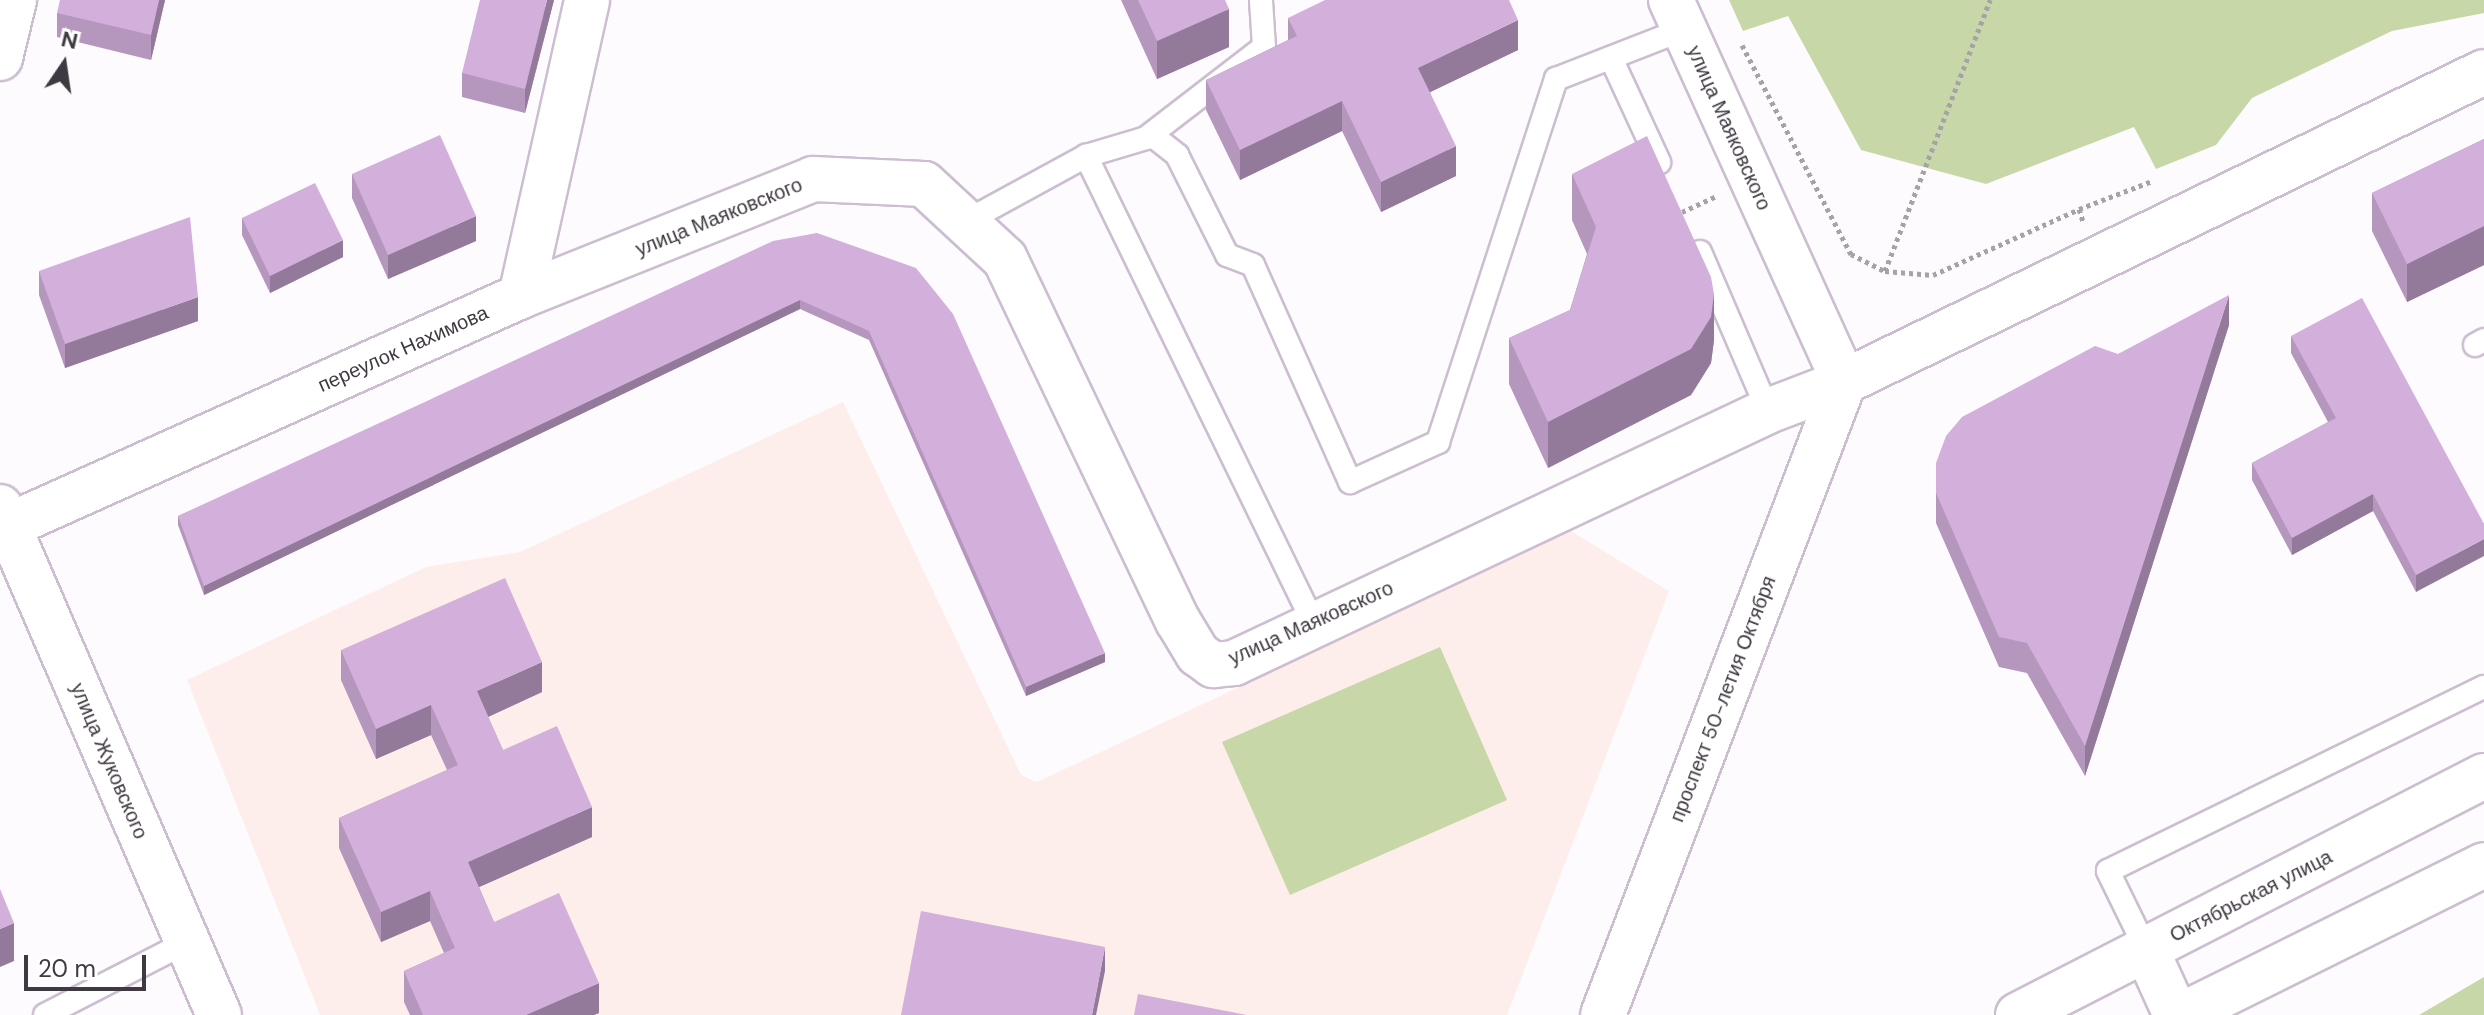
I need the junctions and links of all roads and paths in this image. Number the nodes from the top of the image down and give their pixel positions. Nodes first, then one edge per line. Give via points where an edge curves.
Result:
1 (14, 0) edge
2 (587, 0) edge
3 (1261, 0) edge
4 (1990, 0) edge
5 (1678, 14) edge
6 (1739, 39) dead end
7 (0, 58) edge
8 (1611, 58) junction
9 (2484, 72) edge
10 (1146, 138) junction
11 (1086, 156) junction
12 (2152, 181) dead end
13 (1669, 184) edge
14 (2079, 209) junction
15 (965, 222) junction
16 (1688, 227) edge
17 (2099, 259) junction
18 (1885, 271) junction
19 (521, 296) junction
20 (1844, 382) junction
21 (1768, 411) junction
22 (4, 516) edge
23 (1314, 624) junction
24 (2484, 687) edge
25 (2484, 776) edge
26 (2484, 865) edge
27 (187, 942) junction
28 (2146, 949) junction
29 (45, 1015) edge
30 (219, 1015) edge
31 (1603, 1015) edge
32 (2018, 1015) edge
33 (2179, 1015) edge

1 - 7 street
2 - 19 street
3 - 10 lane via 1264,47
4 - 18 path
5 - 8 lane
5 - 20 street, улица Маяковского
6 - 18 path via 1851,254
8 - 10 lane via 1556,79 1438,442 1350,482 1253,265 1227,255 1177,155 1153,136
8 - 13 lane
9 - 17 street
10 - 11 lane
11 - 15 lane
11 - 23 lane
12 - 14 path
14 - 17 path
14 - 18 path via 1933,275
15 - 19 street, улица Маяковского via 924,184 813,179
15 - 23 street, улица Маяковского via 1005,259 1198,654 1213,665 1234,663
16 - 21 lane
17 - 20 street
19 - 22 street, переулок Нахимова
20 - 21 street, улица Маяковского
20 - 31 street, проспект 50-летия Октября
21 - 23 street, улица Маяковского
22 - 27 street, улица Жуковского
24 - 28 lane via 2108,871
25 - 28 street, Октябрьская улица
26 - 33 street
27 - 29 lane
27 - 30 street, улица Жуковского
28 - 32 street, Октябрьская улица
28 - 33 street

